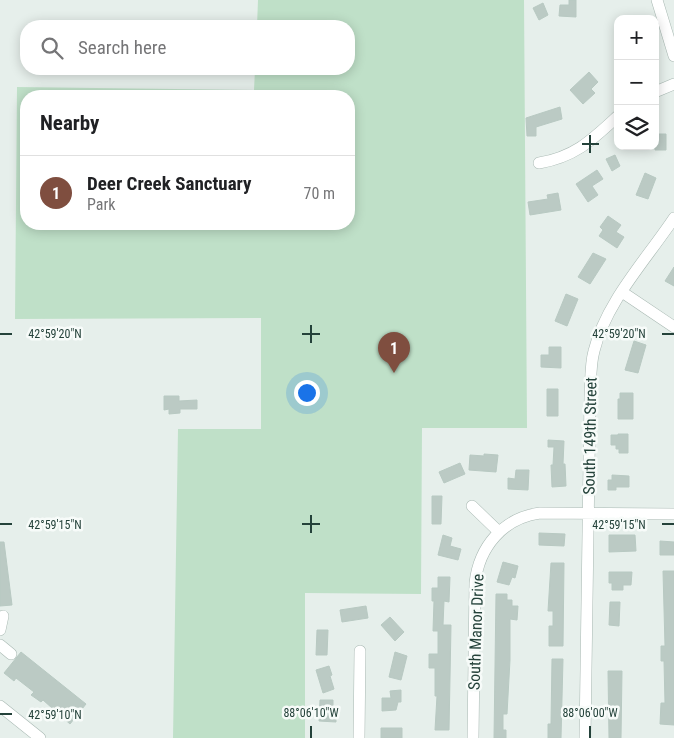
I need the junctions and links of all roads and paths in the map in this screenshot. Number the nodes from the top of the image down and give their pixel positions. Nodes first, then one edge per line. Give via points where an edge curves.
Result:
1 (657, 0) edge
2 (674, 56) edge
3 (674, 84) edge
4 (659, 90) edge
5 (614, 119) edge
6 (539, 163) dead end
7 (674, 218) edge
8 (622, 292) junction
9 (674, 327) edge
10 (472, 506) dead end
11 (588, 512) junction
12 (674, 514) edge
13 (499, 532) junction
14 (3, 616) dead end
15 (0, 630) edge
16 (0, 645) edge
17 (360, 651) dead end
18 (11, 654) dead end
19 (0, 706) edge
20 (40, 738) edge
21 (359, 738) edge
22 (472, 738) edge
23 (585, 738) edge

1 - 2 street
3 - 4 street
5 - 6 street via 577,150 556,160
7 - 8 street, South 149th Street
8 - 9 street
8 - 11 street, South 149th Street via 600,330 592,360
10 - 13 street
11 - 12 street
11 - 13 street via 531,514
11 - 23 street, South 149th Street
13 - 22 street, South Manor Drive via 485,549 476,572
14 - 15 street
16 - 18 street
17 - 21 street
19 - 20 street

